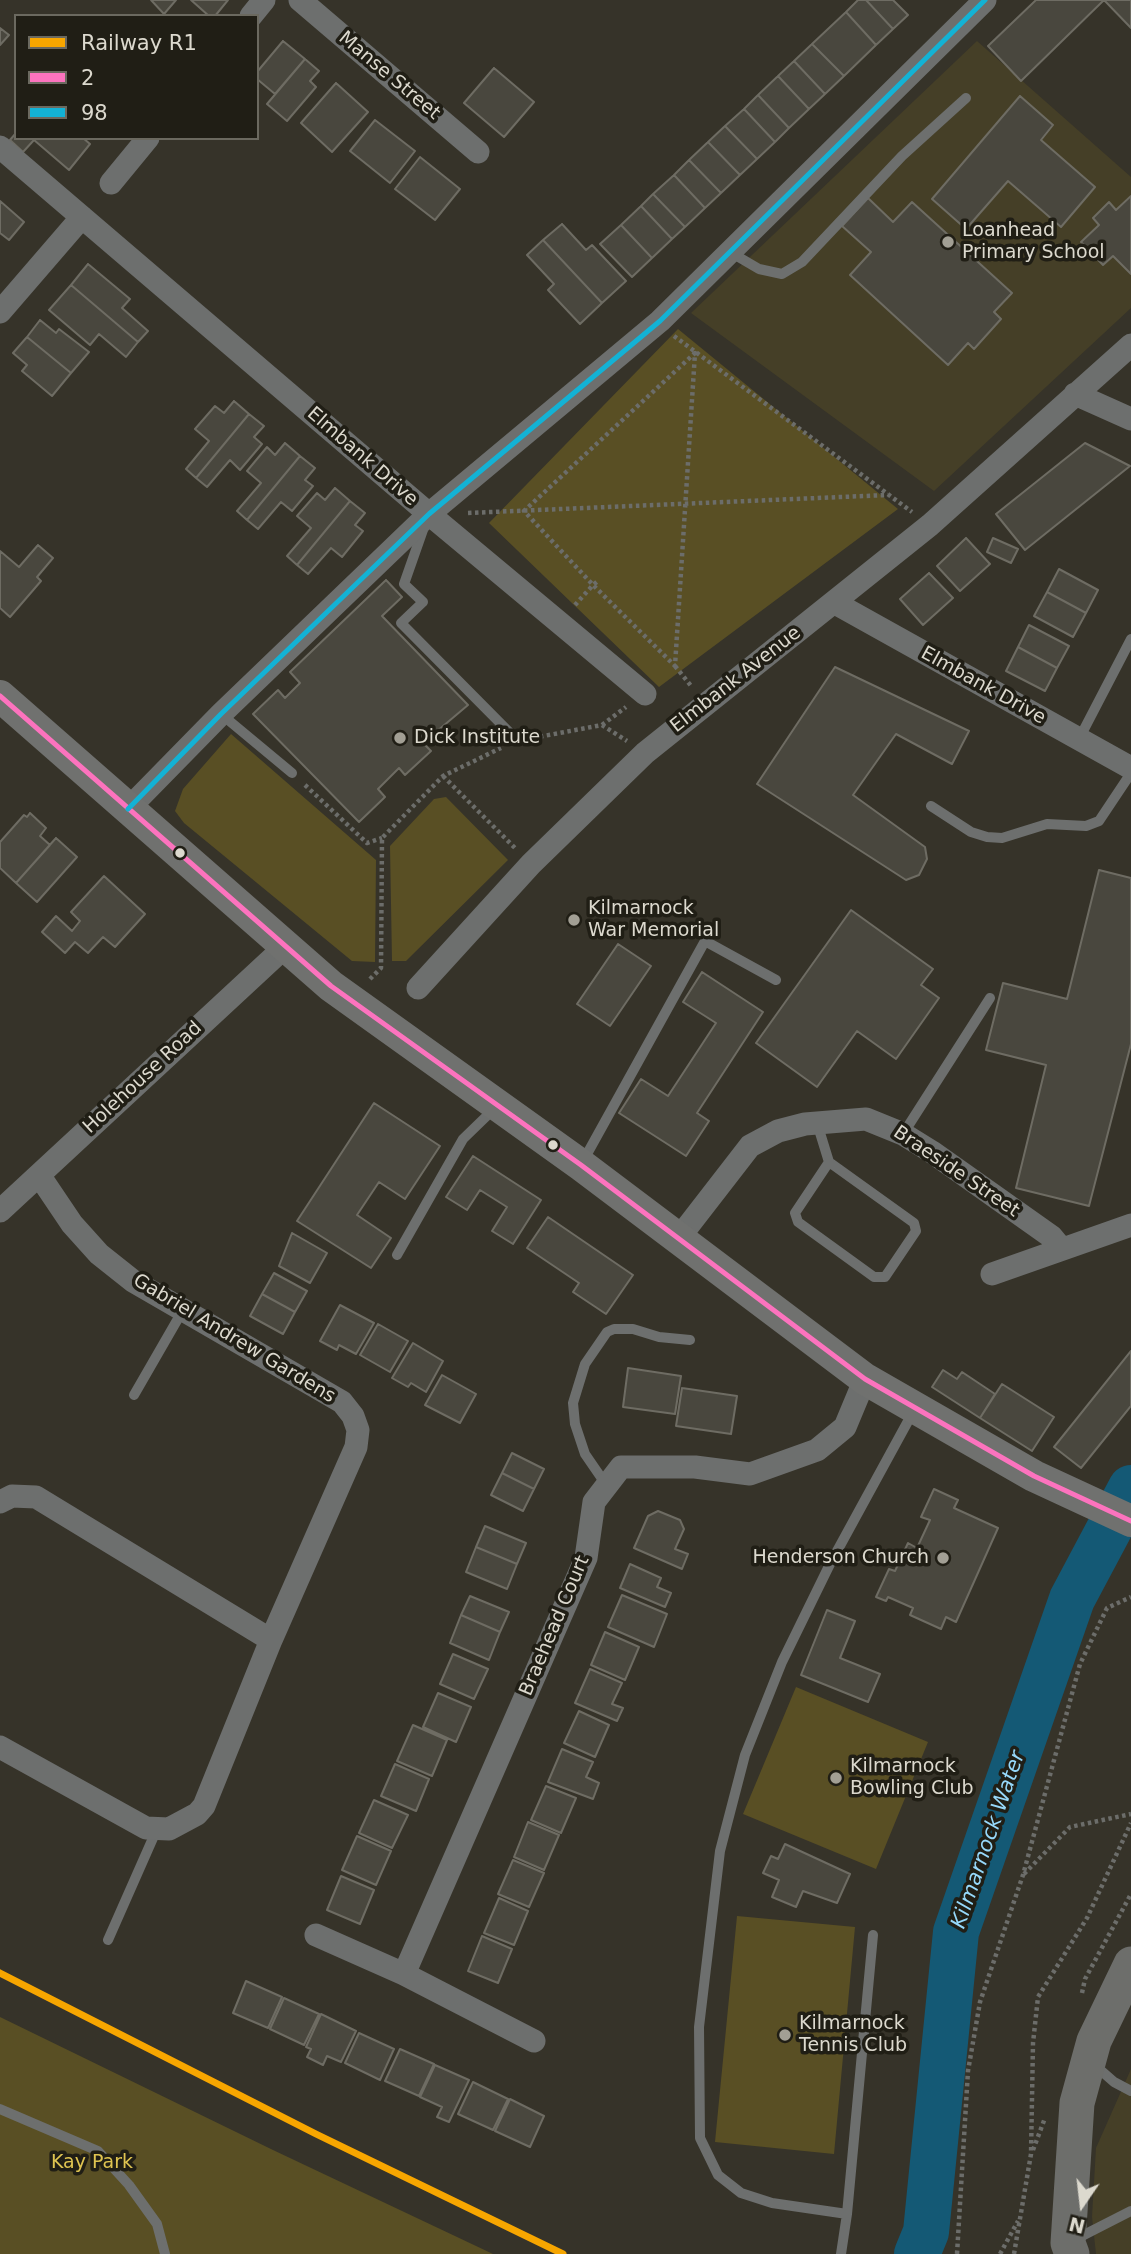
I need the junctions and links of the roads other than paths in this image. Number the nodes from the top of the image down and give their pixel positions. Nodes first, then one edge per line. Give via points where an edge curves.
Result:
1 (264, 0) edge
2 (300, 0) edge
3 (985, 0) edge
4 (253, 14) edge
5 (966, 98) dead end
6 (146, 140) edge
7 (0, 148) edge
8 (478, 152) dead end
9 (111, 183) dead end
10 (82, 217) junction
11 (729, 252) junction
12 (0, 312) edge
13 (1131, 345) edge
14 (1075, 394) junction
15 (1131, 419) edge
16 (429, 514) junction
17 (835, 603) junction
18 (1131, 639) edge
19 (645, 694) dead end
20 (0, 696) edge
21 (221, 714) junction
22 (1079, 739) junction
23 (517, 740) road end
24 (1131, 770) edge
25 (292, 773) road end
26 (931, 806) dead end
27 (128, 809) junction
28 (287, 945) junction
29 (776, 980) dead end
30 (418, 988) dead end
31 (990, 998) dead end
32 (498, 1106) junction
33 (817, 1123) junction
34 (903, 1134) junction
35 (829, 1162) junction
36 (581, 1165) junction
37 (39, 1175) junction
38 (0, 1211) edge
39 (1131, 1224) edge
40 (678, 1239) junction
41 (1062, 1250) junction
42 (397, 1255) dead end
43 (992, 1275) dead end
44 (183, 1310) junction
45 (690, 1339) dead end
46 (865, 1379) junction
47 (134, 1395) dead end
48 (915, 1409) junction
49 (607, 1486) junction
50 (0, 1502) edge
51 (1131, 1521) edge
52 (271, 1640) junction
53 (0, 1747) edge
54 (158, 1829) junction
55 (316, 1935) dead end
56 (873, 1935) dead end
57 (108, 1940) dead end
58 (1131, 1964) edge
59 (404, 1974) junction
60 (534, 2041) dead end
61 (1094, 2041) junction
62 (1131, 2091) edge
63 (0, 2109) edge
64 (1131, 2211) edge
65 (846, 2214) junction
66 (1068, 2250) edge
67 (165, 2254) edge
68 (841, 2254) edge

1 - 4 street
2 - 8 street, Manse Street
3 - 11 street
5 - 11 lane via 902,156 802,262 782,274 759,269
6 - 9 street
7 - 10 street, Elmbank Drive
10 - 12 street
10 - 16 street, Elmbank Drive
11 - 16 street via 660,321
13 - 14 street, Elmbank Avenue
14 - 15 street
14 - 17 street, Elmbank Avenue via 930,525
16 - 19 street, Elmbank Drive
16 - 21 street
16 - 23 lane via 404,584 423,602 401,623
17 - 22 street, Elmbank Drive
17 - 30 street, Elmbank Avenue via 645,752 531,864
18 - 22 lane
20 - 27 main road
21 - 25 lane
21 - 27 street
22 - 24 street, Elmbank Drive
24 - 26 lane via 1099,821 1086,826 1047,824 1002,838 987,837
27 - 28 main road
28 - 32 main road via 331,986
28 - 37 street, Holehouse Road
29 - 36 lane via 705,941
31 - 34 lane
32 - 36 main road
32 - 42 lane via 463,1139
33 - 34 street, Braeside Street via 866,1119
33 - 35 lane
33 - 40 street, Braeside Street via 778,1131 750,1146
34 - 41 street, Braeside Street via 1052,1237
35 - 35 lane via 914,1223 916,1231 884,1277 874,1277 798,1222 795,1213
36 - 40 main road
37 - 38 street, Holehouse Road
37 - 44 street, Gabriel Andrew Gardens via 99,1254
39 - 41 street
40 - 46 main road
41 - 43 street
44 - 47 lane
44 - 52 street, Gabriel Andrew Gardens via 342,1402 358,1430 356,1447
45 - 49 lane via 614,1329 585,1364 573,1403 575,1424 585,1454
46 - 48 main road
46 - 49 street, Braehead Court via 845,1427 817,1450 750,1474 695,1467 621,1467
48 - 51 main road via 1034,1476
48 - 65 lane via 818,1588 782,1662 746,1755 720,1851 699,2027 700,2138 718,2175 741,2193 772,2203
49 - 59 street, Braehead Court via 594,1502 586,1558
50 - 52 street via 12,1496 36,1497
52 - 54 street, Gabriel Andrew Gardens via 204,1807 180,1825
53 - 54 street via 136,1824
54 - 57 lane
55 - 59 street
56 - 65 lane
58 - 61 main road
59 - 60 street
61 - 62 lane via 1098,2068
61 - 66 main road via 1077,2103
63 - 67 lane via 98,2151 157,2224
64 - 66 lane
65 - 68 lane

